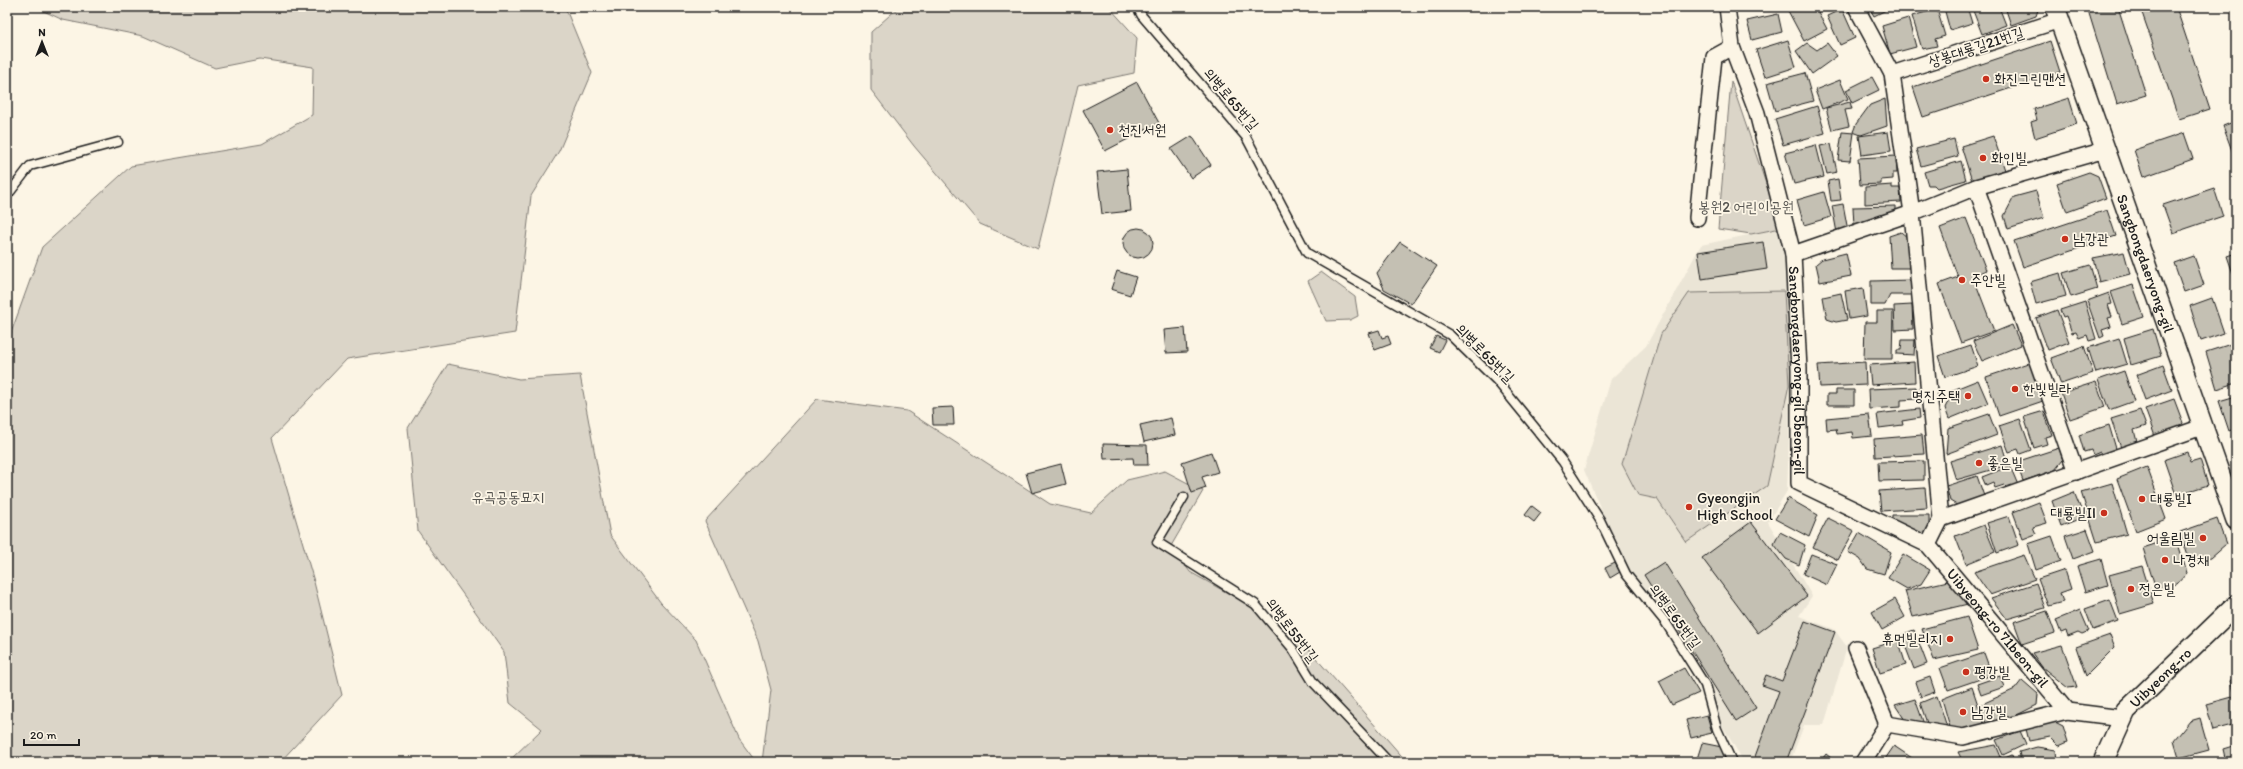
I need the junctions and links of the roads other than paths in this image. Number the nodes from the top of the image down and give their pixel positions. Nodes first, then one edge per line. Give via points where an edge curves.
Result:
1 (1137, 7) edge
2 (1727, 7) edge
3 (1856, 7) edge
4 (2058, 14) edge
5 (1732, 47) junction
6 (1892, 74) junction
7 (118, 142) dead end
8 (2105, 150) junction
9 (1976, 187) junction
10 (7, 196) edge
11 (1912, 213) junction
12 (1697, 218) dead end
13 (1793, 254) junction
14 (2202, 427) junction
15 (2076, 472) junction
16 (1184, 497) dead end
17 (1941, 519) junction
18 (2236, 520) edge
19 (1928, 545) junction
20 (2236, 606) edge
21 (1856, 648) dead end
22 (2067, 711) junction
23 (2122, 718) junction
24 (1887, 724) junction
25 (1389, 762) edge
26 (1732, 762) edge
27 (1863, 762) edge
28 (2103, 762) edge

1 - 26 lane, 의병로65번길 via 1246,137 1307,253 1450,335 1497,381 1563,462 1600,520 1626,574 1666,624 1705,684 1717,729
2 - 5 street
3 - 6 street
4 - 6 street, 상봉대룡길21번길
4 - 8 street, Sangbongdaeryong-gil
5 - 12 street via 1714,57
5 - 13 street via 1757,113
6 - 11 street
7 - 10 lane via 30,166
8 - 9 street
8 - 14 street, Sangbongdaeryong-gil
9 - 11 street
9 - 15 street
11 - 13 street
11 - 17 street
13 - 19 street, Sangbongdaeryong-gil 5beon-gil via 1799,369 1799,483
14 - 15 street
14 - 18 street, Sangbongdaeryong-gil
15 - 17 street
16 - 25 lane, 의병로55번길 via 1157,542 1256,604 1293,649 1313,682
17 - 19 street
19 - 22 street, Uibyeong-ro 71beon-gil
20 - 23 street, Uibyeong-ro via 2126,711
21 - 24 street
22 - 23 street
22 - 24 street via 1963,737
23 - 28 street, Uibyeong-ro
24 - 27 street

